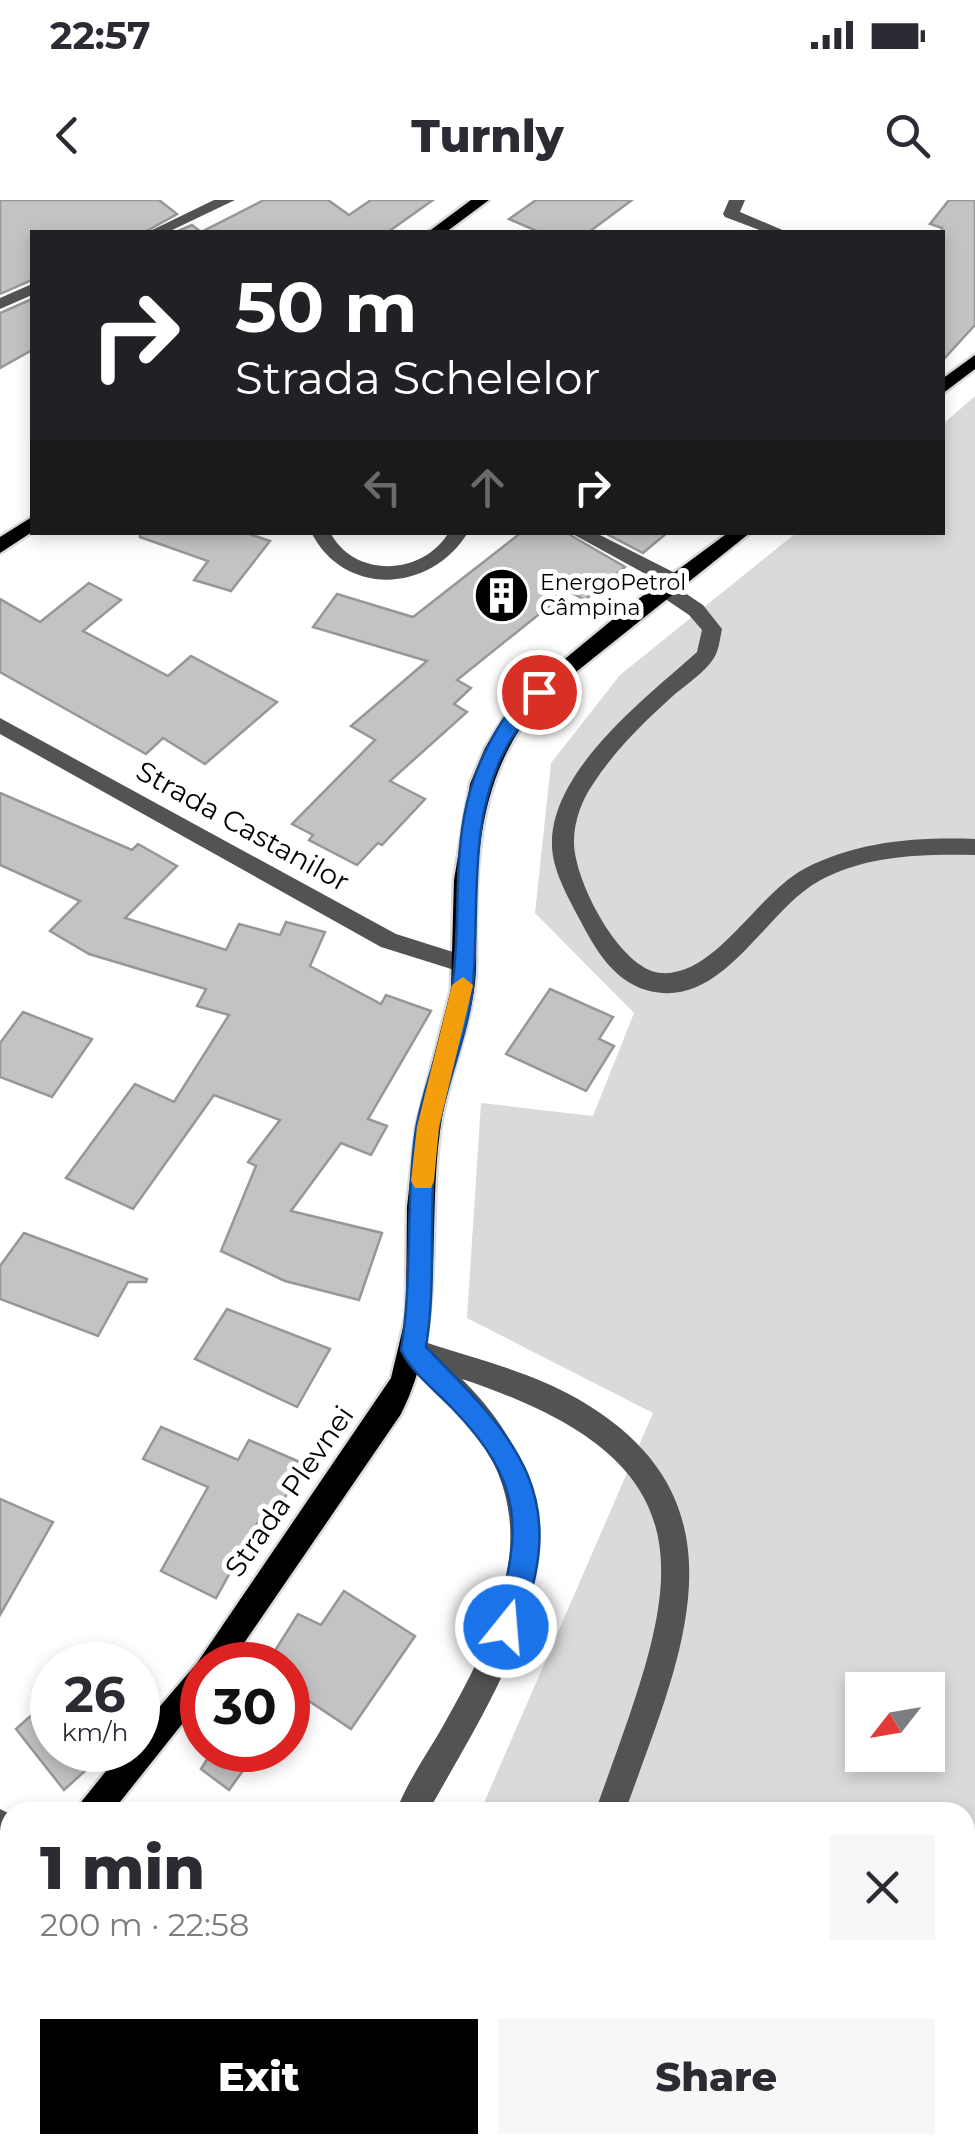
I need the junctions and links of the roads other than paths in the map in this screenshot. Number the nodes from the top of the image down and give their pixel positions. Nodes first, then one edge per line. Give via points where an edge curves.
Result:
1 (227, 200) edge
2 (481, 200) edge
3 (737, 200) edge
4 (160, 230) edge
5 (439, 230) edge
6 (774, 230) edge
7 (30, 290) edge
8 (0, 304) edge
9 (975, 360) edge
10 (945, 386) edge
11 (30, 524) edge
12 (321, 535) edge
13 (458, 535) edge
14 (583, 535) edge
15 (738, 535) edge
16 (0, 546) edge
17 (670, 585) junction
18 (0, 725) edge
19 (975, 847) edge
20 (464, 964) junction
21 (413, 1350) junction
22 (226, 1642) edge
23 (180, 1703) edge
24 (101, 1802) edge
25 (417, 1802) edge
26 (613, 1802) edge

1 - 4 street
2 - 5 main road
3 - 6 street via 730,214
7 - 8 street
9 - 10 main road
11 - 16 main road
12 - 13 street via 338,559 387,572 439,559
14 - 17 street
15 - 17 main road, Strada Plevnei
17 - 19 street via 712,629 711,644 608,747 575,798 562,840 564,862 586,908 631,975 652,985 685,982 704,972 793,886 826,869 877,851
17 - 20 main road, Strada Plevnei via 539,692 496,748 473,824
18 - 20 street, Strada Castanilor via 389,942
20 - 21 main road, Strada Plevnei via 458,1017 428,1127
21 - 22 main road, Strada Plevnei via 391,1406
21 - 25 street via 486,1425 514,1471 527,1515 524,1570 506,1627
21 - 26 street via 568,1407 620,1440 655,1482 676,1534 680,1591
23 - 24 main road

